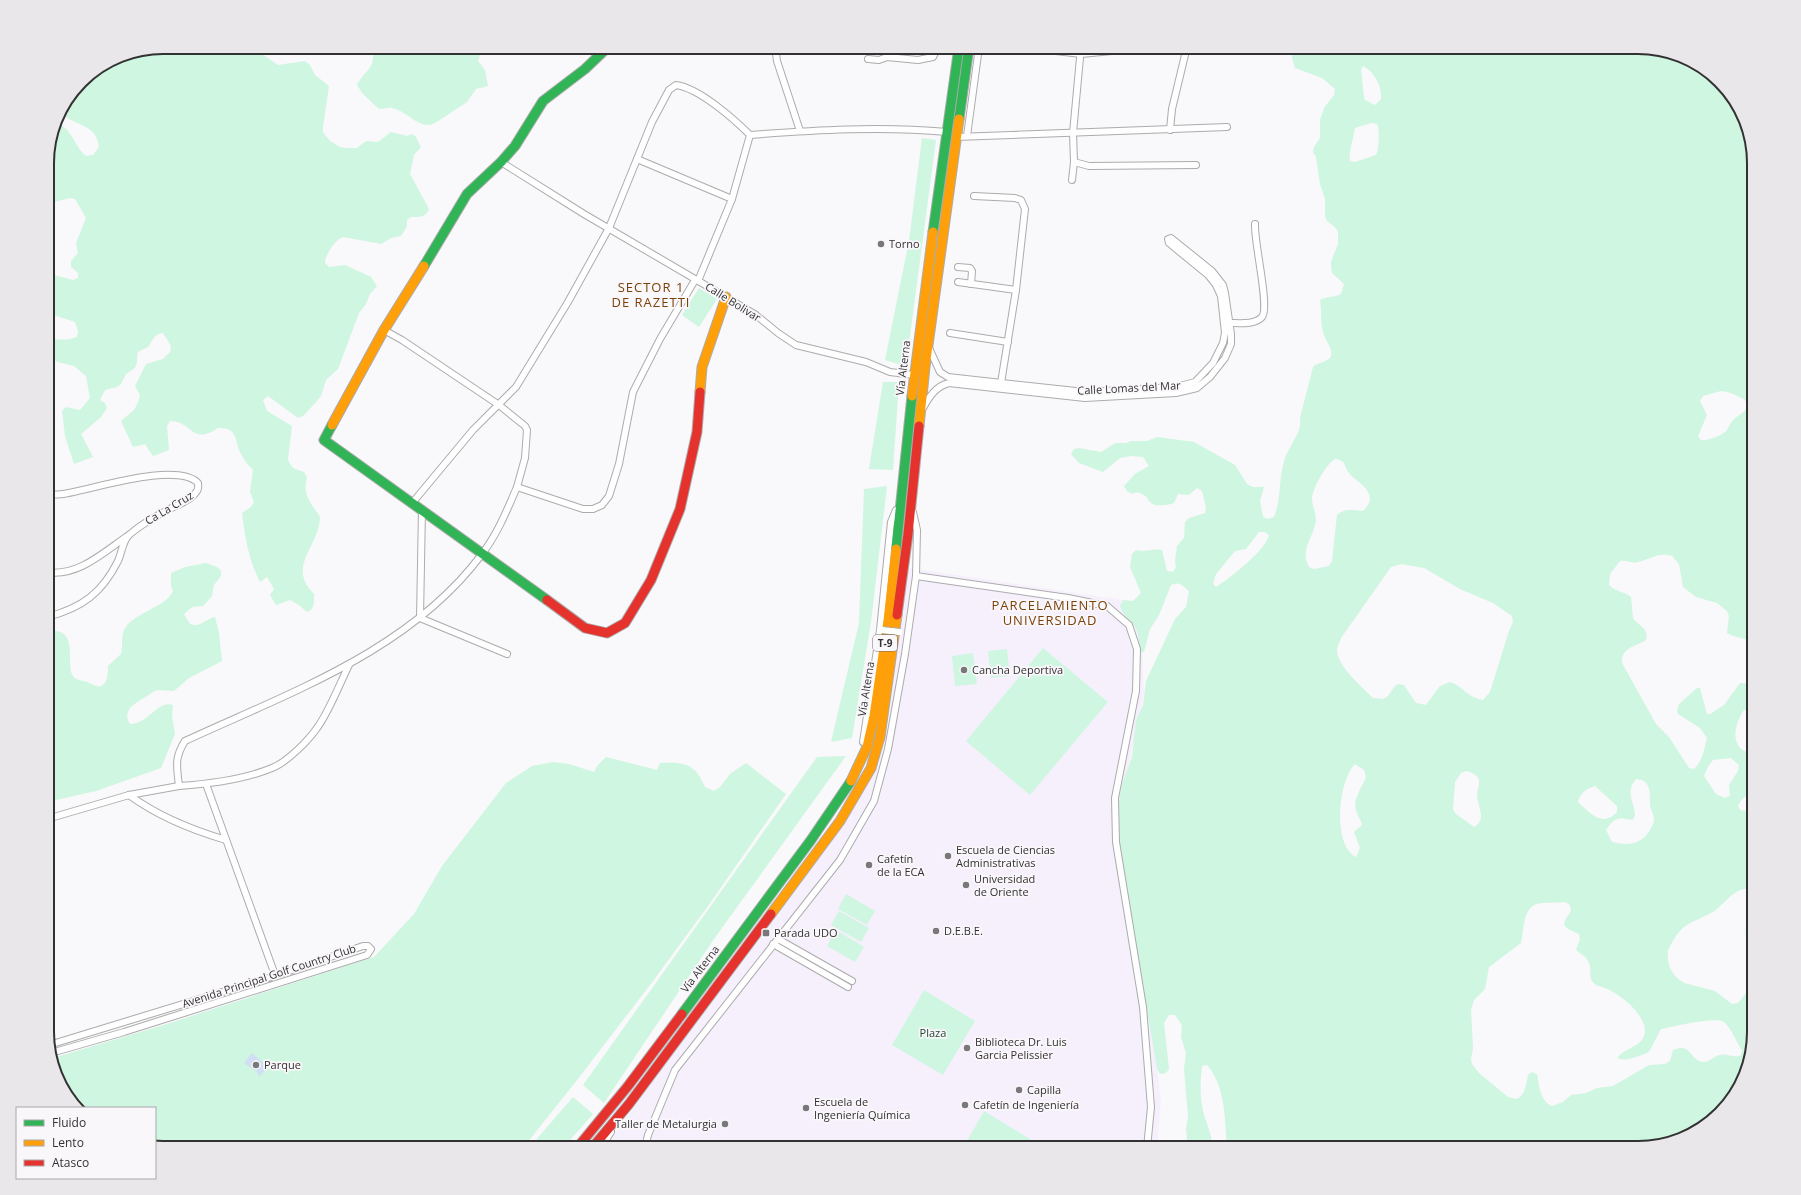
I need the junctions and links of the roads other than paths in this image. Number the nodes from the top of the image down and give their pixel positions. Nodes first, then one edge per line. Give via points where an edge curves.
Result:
1 (601, 54) edge
2 (775, 54) edge
3 (934, 54) edge
4 (958, 54) edge
5 (968, 54) edge
6 (978, 54) edge
7 (1081, 54) edge
8 (1185, 54) edge
9 (868, 59) dead end
10 (1227, 127) dead end
11 (1170, 130) junction
12 (800, 132) junction
13 (947, 132) junction
14 (1073, 133) junction
15 (750, 135) junction
16 (967, 136) junction
17 (956, 137) junction
18 (637, 159) junction
19 (501, 162) junction
20 (1074, 162) junction
21 (1196, 166) dead end
22 (1072, 180) dead end
23 (974, 196) dead end
24 (732, 199) junction
25 (1255, 224) dead end
26 (608, 228) junction
27 (958, 267) dead end
28 (697, 280) junction
29 (958, 282) dead end
30 (971, 284) junction
31 (1016, 290) junction
32 (726, 297) junction
33 (1229, 323) junction
34 (384, 330) junction
35 (950, 333) dead end
36 (1008, 342) junction
37 (928, 345) junction
38 (914, 375) junction
39 (1001, 383) junction
40 (498, 405) junction
41 (920, 413) junction
42 (517, 487) junction
43 (54, 494) edge
44 (901, 499) junction
45 (413, 502) junction
46 (911, 502) junction
47 (422, 509) junction
48 (126, 537) junction
49 (483, 553) junction
50 (54, 573) edge
51 (916, 576) junction
52 (54, 615) edge
53 (420, 618) junction
54 (881, 630) junction
55 (908, 634) junction
56 (506, 654) dead end
57 (349, 665) junction
58 (858, 769) junction
59 (206, 784) junction
60 (179, 786) junction
61 (129, 795) junction
62 (54, 817) edge
63 (226, 840) junction
64 (778, 939) junction
65 (773, 944) junction
66 (276, 975) junction
67 (289, 979) junction
68 (55, 1043) edge
69 (56, 1052) edge
70 (629, 1104) junction
71 (583, 1141) edge
72 (598, 1141) edge
73 (605, 1141) edge
74 (647, 1141) edge
75 (1148, 1141) edge

1 - 19 main road via 543,101 524,134
2 - 12 street
3 - 9 street via 923,60 887,57 880,60
4 - 13 main road, Vía Alterna / T-9
5 - 17 main road, Vía Alterna / T-9
6 - 16 street
7 - 14 street
8 - 11 street
10 - 11 street
11 - 14 street
12 - 13 street via 908,128
12 - 15 street
13 - 38 main road, Vía Alterna / T-9
14 - 16 street
14 - 20 street
15 - 18 street via 719,108 676,85 669,90 652,122
15 - 24 street
16 - 17 street
17 - 37 main road, Vía Alterna / T-9
18 - 24 street
18 - 26 street
19 - 26 street, Calle Bolivar
19 - 34 main road via 467,194
20 - 21 street via 1089,166
20 - 22 street
23 - 31 street via 1015,198 1024,204
24 - 28 street
25 - 33 street via 1256,247 1264,292 1264,312 1254,321
26 - 28 street, Calle Bolivar
26 - 40 street via 568,302 516,387
27 - 30 street via 970,268
28 - 32 street, Calle Bolivar
28 - 42 street via 660,339 633,392 619,464 609,496 602,505 593,509 582,509
29 - 30 street
30 - 31 street
31 - 36 street
32 - 38 street, Calle Bolivar via 756,315 796,345 851,358 890,372
32 - 49 main road via 702,367 697,432 680,509 652,580 625,623 607,633 585,628
33 - 39 street, Calle Lomas del Mar via 1226,293 1219,280 1207,267 1170,238 1169,243 1208,275 1221,296 1225,334 1223,343 1213,363 1201,378 1176,387 1092,392
33 - 41 street, Calle Lomas del Mar via 1231,344 1225,358 1205,383 1189,390 1085,398 949,383 943,384 933,393
34 - 40 street
34 - 45 main road via 324,440
35 - 36 street
36 - 39 street
37 - 39 street, Calle Lomas del Mar via 943,375
37 - 41 main road, Vía Alterna / T-9
38 - 44 main road, Vía Alterna / T-9
40 - 42 street via 522,423 527,430 525,458
40 - 45 street via 473,430
41 - 46 main road, Vía Alterna / T-9
42 - 49 street via 502,522
43 - 48 street, Ca La Cruz via 136,478 190,477 198,483 197,492 188,500
44 - 54 street via 891,522
44 - 58 main road, Vía Alterna / T-9 via 888,621 874,716 867,747
45 - 47 main road
46 - 51 street via 917,530
46 - 70 main road, Vía Alterna / T-9 via 880,737 871,768 840,821
47 - 49 main road
47 - 53 street
48 - 50 street via 82,567
48 - 52 street via 119,560 103,587 66,612
49 - 53 street via 449,591
51 - 55 street
51 - 75 street via 1107,606 1129,625 1137,649 1136,691 1115,798 1116,842 1143,1007 1151,1107
53 - 56 street
53 - 57 street
54 - 55 street, bridge
54 - 58 street
55 - 64 street via 888,749 874,801 840,860
57 - 59 street via 318,727 297,750 274,768 241,778
57 - 60 street via 185,741 178,752 176,764
58 - 71 main road, Vía Alterna / T-9 via 807,847 633,1080
59 - 60 street
59 - 63 street
60 - 61 street
61 - 62 street
61 - 63 street via 190,829
63 - 66 street
64 - 65 street
64 - 65 street via 850,984
65 - 74 street via 674,1070
66 - 67 street
66 - 67 street, Avenida Principal Golf Country Club via 363,946 371,949 367,955
66 - 68 street, Avenida Principal Golf Country Club
67 - 69 street, Avenida Principal Golf Country Club
70 - 72 main road, Vía Alterna / T-9
70 - 73 street

